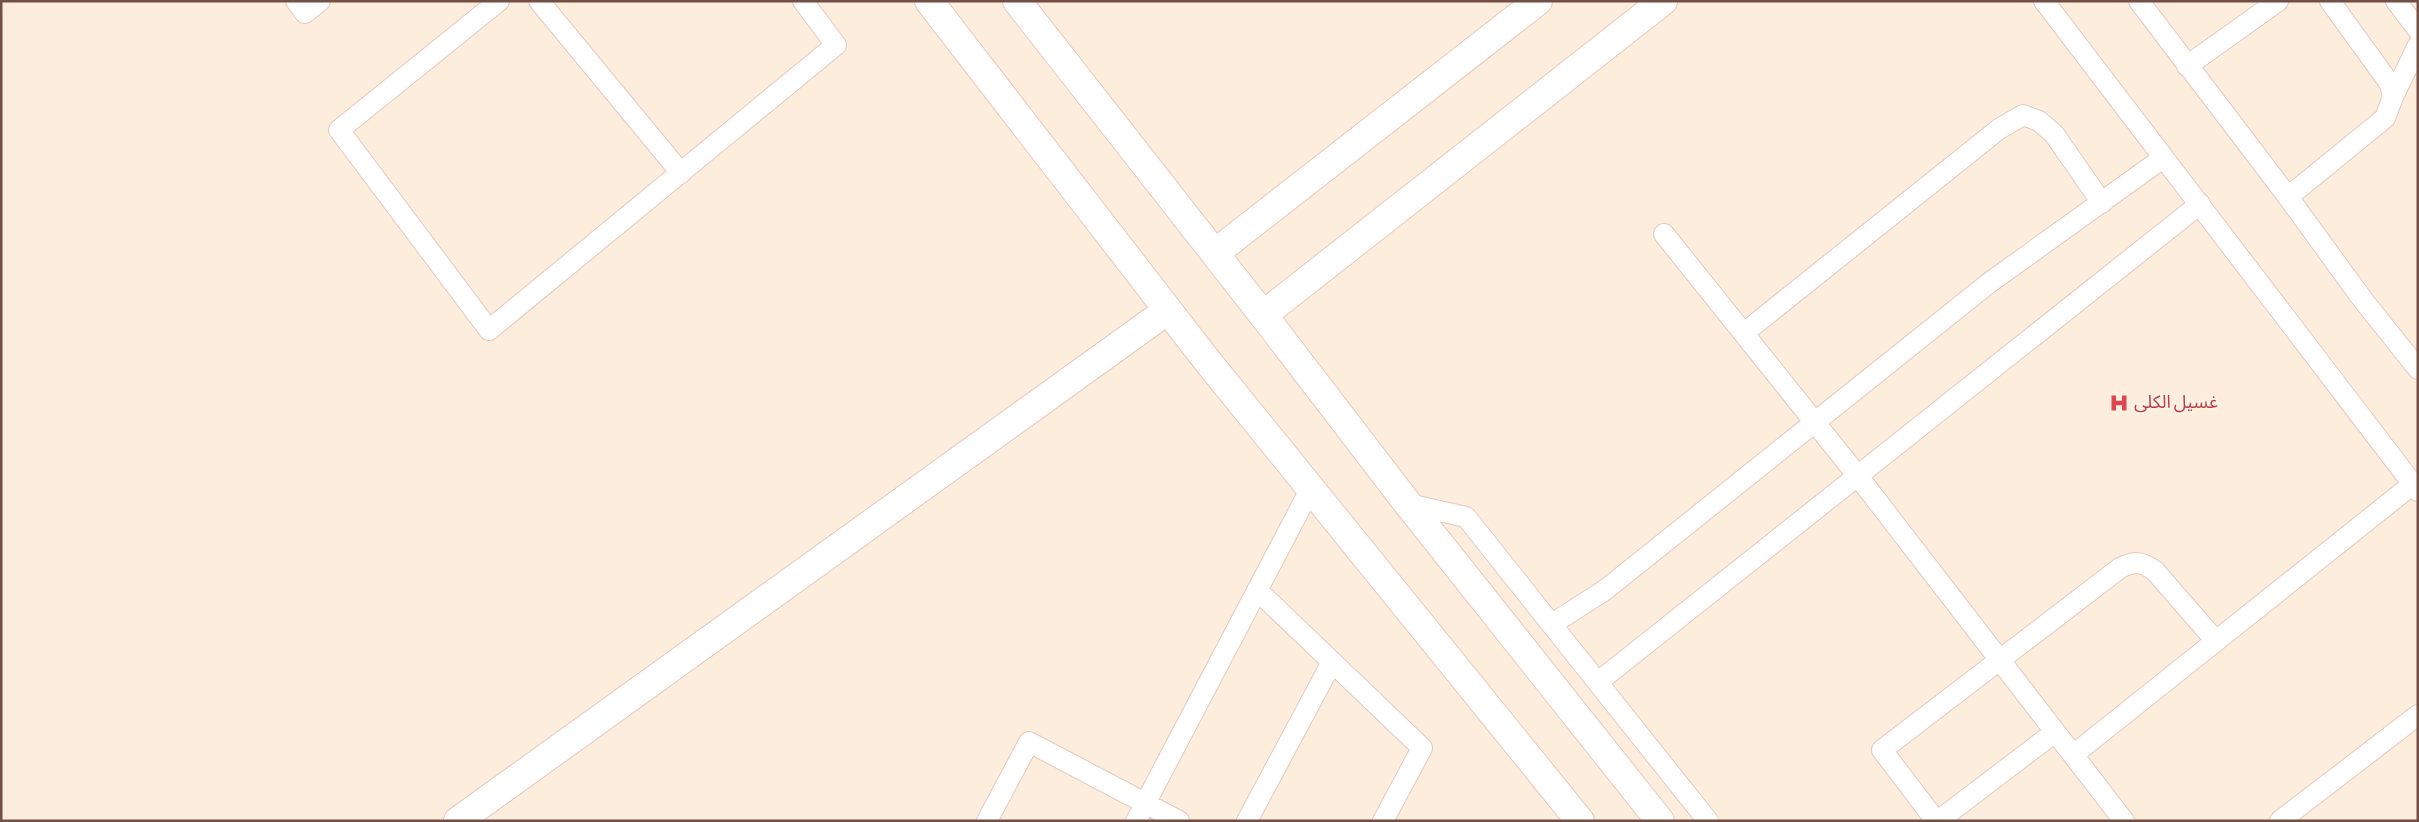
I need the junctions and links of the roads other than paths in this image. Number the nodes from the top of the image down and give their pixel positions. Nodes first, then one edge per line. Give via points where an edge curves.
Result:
1 (296, 1) edge
2 (320, 1) edge
3 (498, 1) edge
4 (539, 1) edge
5 (803, 1) edge
6 (928, 1) edge
7 (1017, 1) edge
8 (1538, 1) edge
9 (1663, 1) edge
10 (2044, 1) edge
11 (2139, 1) edge
12 (2278, 1) edge
13 (2330, 1) edge
14 (2396, 1) edge
15 (2418, 30) edge
16 (2418, 45) edge
17 (2187, 66) junction
18 (2393, 97) junction
19 (2163, 158) junction
20 (681, 173) junction
21 (2288, 197) junction
22 (2102, 203) junction
23 (2200, 204) junction
24 (1664, 234) dead end
25 (1214, 253) junction
26 (1168, 310) junction
27 (1263, 315) junction
28 (1744, 333) junction
29 (2418, 369) edge
30 (1815, 422) junction
31 (1857, 475) junction
32 (2415, 487) edge
33 (1311, 488) junction
34 (1408, 504) junction
35 (1257, 590) junction
36 (1552, 624) junction
37 (2215, 640) junction
38 (1999, 660) junction
39 (1332, 662) junction
40 (1598, 682) junction
41 (2418, 715) edge
42 (2055, 732) junction
43 (2073, 755) junction
44 (1146, 802) junction
45 (458, 821) edge
46 (987, 821) edge
47 (1136, 821) edge
48 (1179, 821) edge
49 (1247, 821) edge
50 (1383, 821) edge
51 (1580, 821) edge
52 (1660, 821) edge
53 (1708, 821) edge
54 (1937, 821) edge
55 (2124, 821) edge
56 (2280, 821) edge

1 - 2 lane via 306,13
3 - 20 lane via 339,130 489,330
4 - 20 lane
5 - 20 lane via 836,45
6 - 26 street
7 - 25 street
8 - 25 street
9 - 27 street
10 - 19 lane
11 - 17 lane
12 - 17 lane
13 - 18 lane via 2390,84
14 - 15 lane
16 - 18 lane
17 - 21 lane
18 - 21 lane via 2385,118
19 - 22 lane
19 - 23 lane
21 - 29 lane
22 - 28 lane via 2054,134 2039,121 2023,115 1999,129
22 - 30 lane via 1989,283
23 - 31 lane
23 - 32 lane
24 - 28 lane
25 - 27 street
26 - 33 street
26 - 45 street
27 - 34 street
28 - 30 lane
30 - 31 lane
30 - 36 lane via 1605,590
31 - 38 lane
31 - 40 lane
32 - 37 lane
33 - 35 lane
33 - 51 street
34 - 36 lane via 1466,516
34 - 52 street
35 - 39 lane
35 - 44 lane
36 - 40 lane
37 - 38 lane via 2155,571 2144,563 2134,562 2120,568
37 - 43 lane
38 - 42 lane
38 - 54 lane via 1882,750
39 - 49 lane
39 - 50 lane via 1422,748
40 - 53 lane
41 - 56 lane
42 - 43 lane
42 - 54 lane
43 - 55 lane
44 - 46 lane via 1029,742
44 - 47 lane
44 - 48 lane

